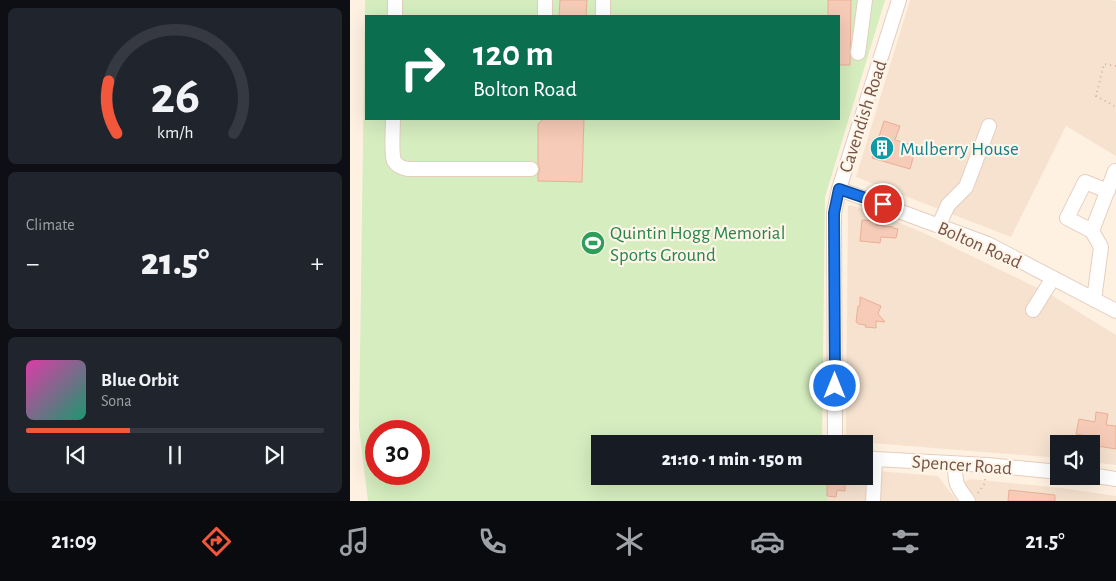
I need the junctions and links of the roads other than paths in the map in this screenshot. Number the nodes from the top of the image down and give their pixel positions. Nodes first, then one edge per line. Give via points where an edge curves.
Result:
1 (395, 0) edge
2 (545, 0) edge
3 (603, 0) edge
4 (865, 0) edge
5 (899, 0) edge
6 (395, 15) edge
7 (545, 15) edge
8 (603, 15) edge
9 (858, 53) dead end
10 (393, 120) edge
11 (989, 126) dead end
12 (531, 169) dead end
13 (1115, 171) edge
14 (839, 189) junction
15 (1108, 191) junction
16 (939, 225) junction
17 (1092, 231) junction
18 (1052, 278) junction
19 (1094, 300) junction
20 (1033, 310) dead end
21 (1116, 311) edge
22 (835, 435) edge
23 (873, 458) edge
24 (955, 464) junction
25 (1050, 471) edge
26 (1100, 476) edge
27 (1116, 479) edge
28 (872, 485) edge
29 (972, 499) edge
30 (873, 501) edge

1 - 6 street
2 - 7 street
3 - 8 street
4 - 9 street
5 - 14 street, Cavendish Road
10 - 12 street via 394,161 402,168
11 - 16 street via 966,187 948,205
13 - 15 street
14 - 16 street, Bolton Road
14 - 22 street, Cavendish Road via 834,213
15 - 17 street
15 - 17 street via 1085,182 1067,218
16 - 18 street, Bolton Road via 988,244
17 - 19 street via 1101,247
18 - 19 street, Bolton Road
18 - 20 street via 1046,298
19 - 21 street, Bolton Road
23 - 24 street, Spencer Road
24 - 25 street, Spencer Road
24 - 29 street via 957,486
26 - 27 street
28 - 30 street

